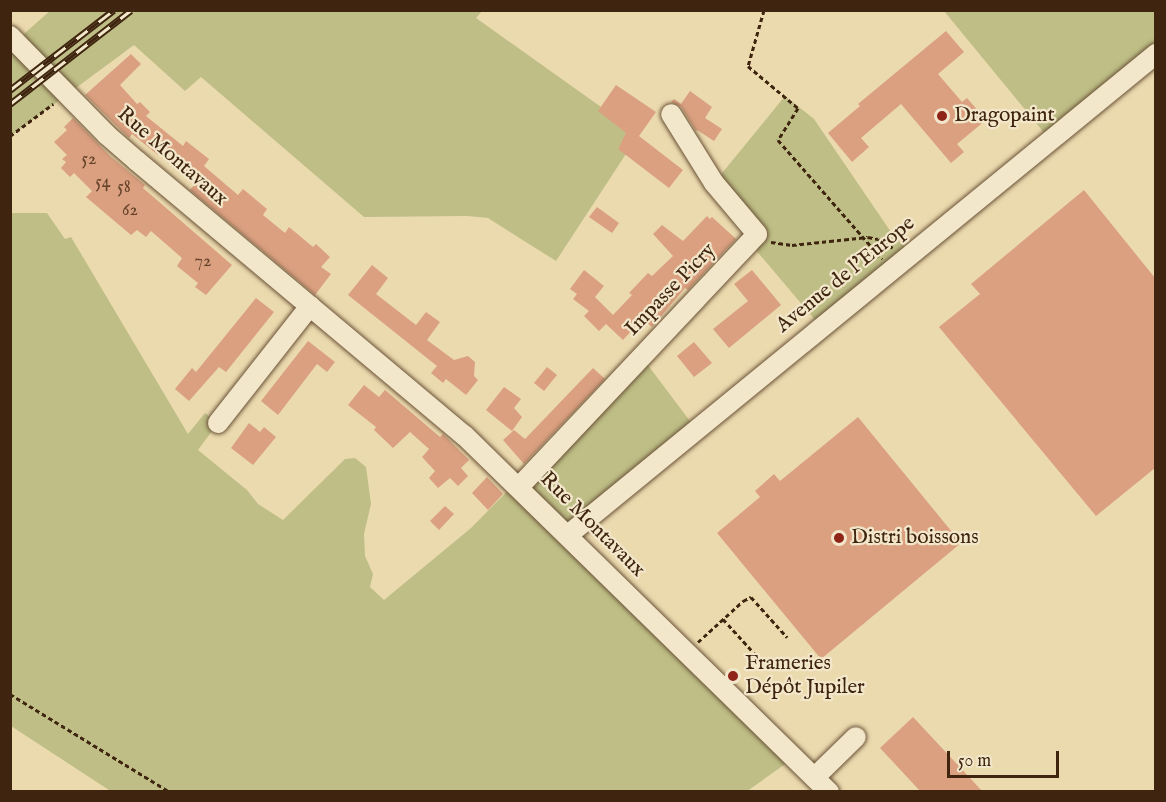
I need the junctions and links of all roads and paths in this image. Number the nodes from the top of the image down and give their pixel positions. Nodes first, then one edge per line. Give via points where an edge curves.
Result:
1 (764, 10) edge
2 (10, 36) edge
3 (1155, 54) edge
4 (66, 94) junction
5 (670, 114) dead end
6 (10, 136) edge
7 (757, 234) junction
8 (863, 238) junction
9 (897, 264) junction
10 (310, 306) junction
11 (218, 423) dead end
12 (519, 487) junction
13 (568, 535) junction
14 (723, 619) junction
15 (787, 637) dead end
16 (687, 652) junction
17 (755, 654) dead end
18 (10, 693) edge
19 (856, 737) dead end
20 (815, 777) junction
21 (170, 792) edge
22 (829, 792) edge

1 - 8 path via 748,66 798,108 777,140
2 - 4 street, Rue Montavaux
3 - 9 street, Avenue de l'Europe
4 - 6 path
4 - 10 street, Rue Montavaux via 137,161
5 - 7 street via 714,183
7 - 8 path via 777,245
7 - 12 street, Impasse Picry
8 - 9 path
8 - 9 path via 887,243
9 - 13 street, Avenue de l'Europe
10 - 11 street
10 - 12 street, Rue Montavaux via 420,396
12 - 13 street, Rue Montavaux
13 - 16 street, Rue Montavaux
14 - 15 path via 751,597
14 - 16 path
14 - 17 path
16 - 20 street, Rue Montavaux
18 - 21 path
19 - 20 street
20 - 22 street, Rue Montavaux

